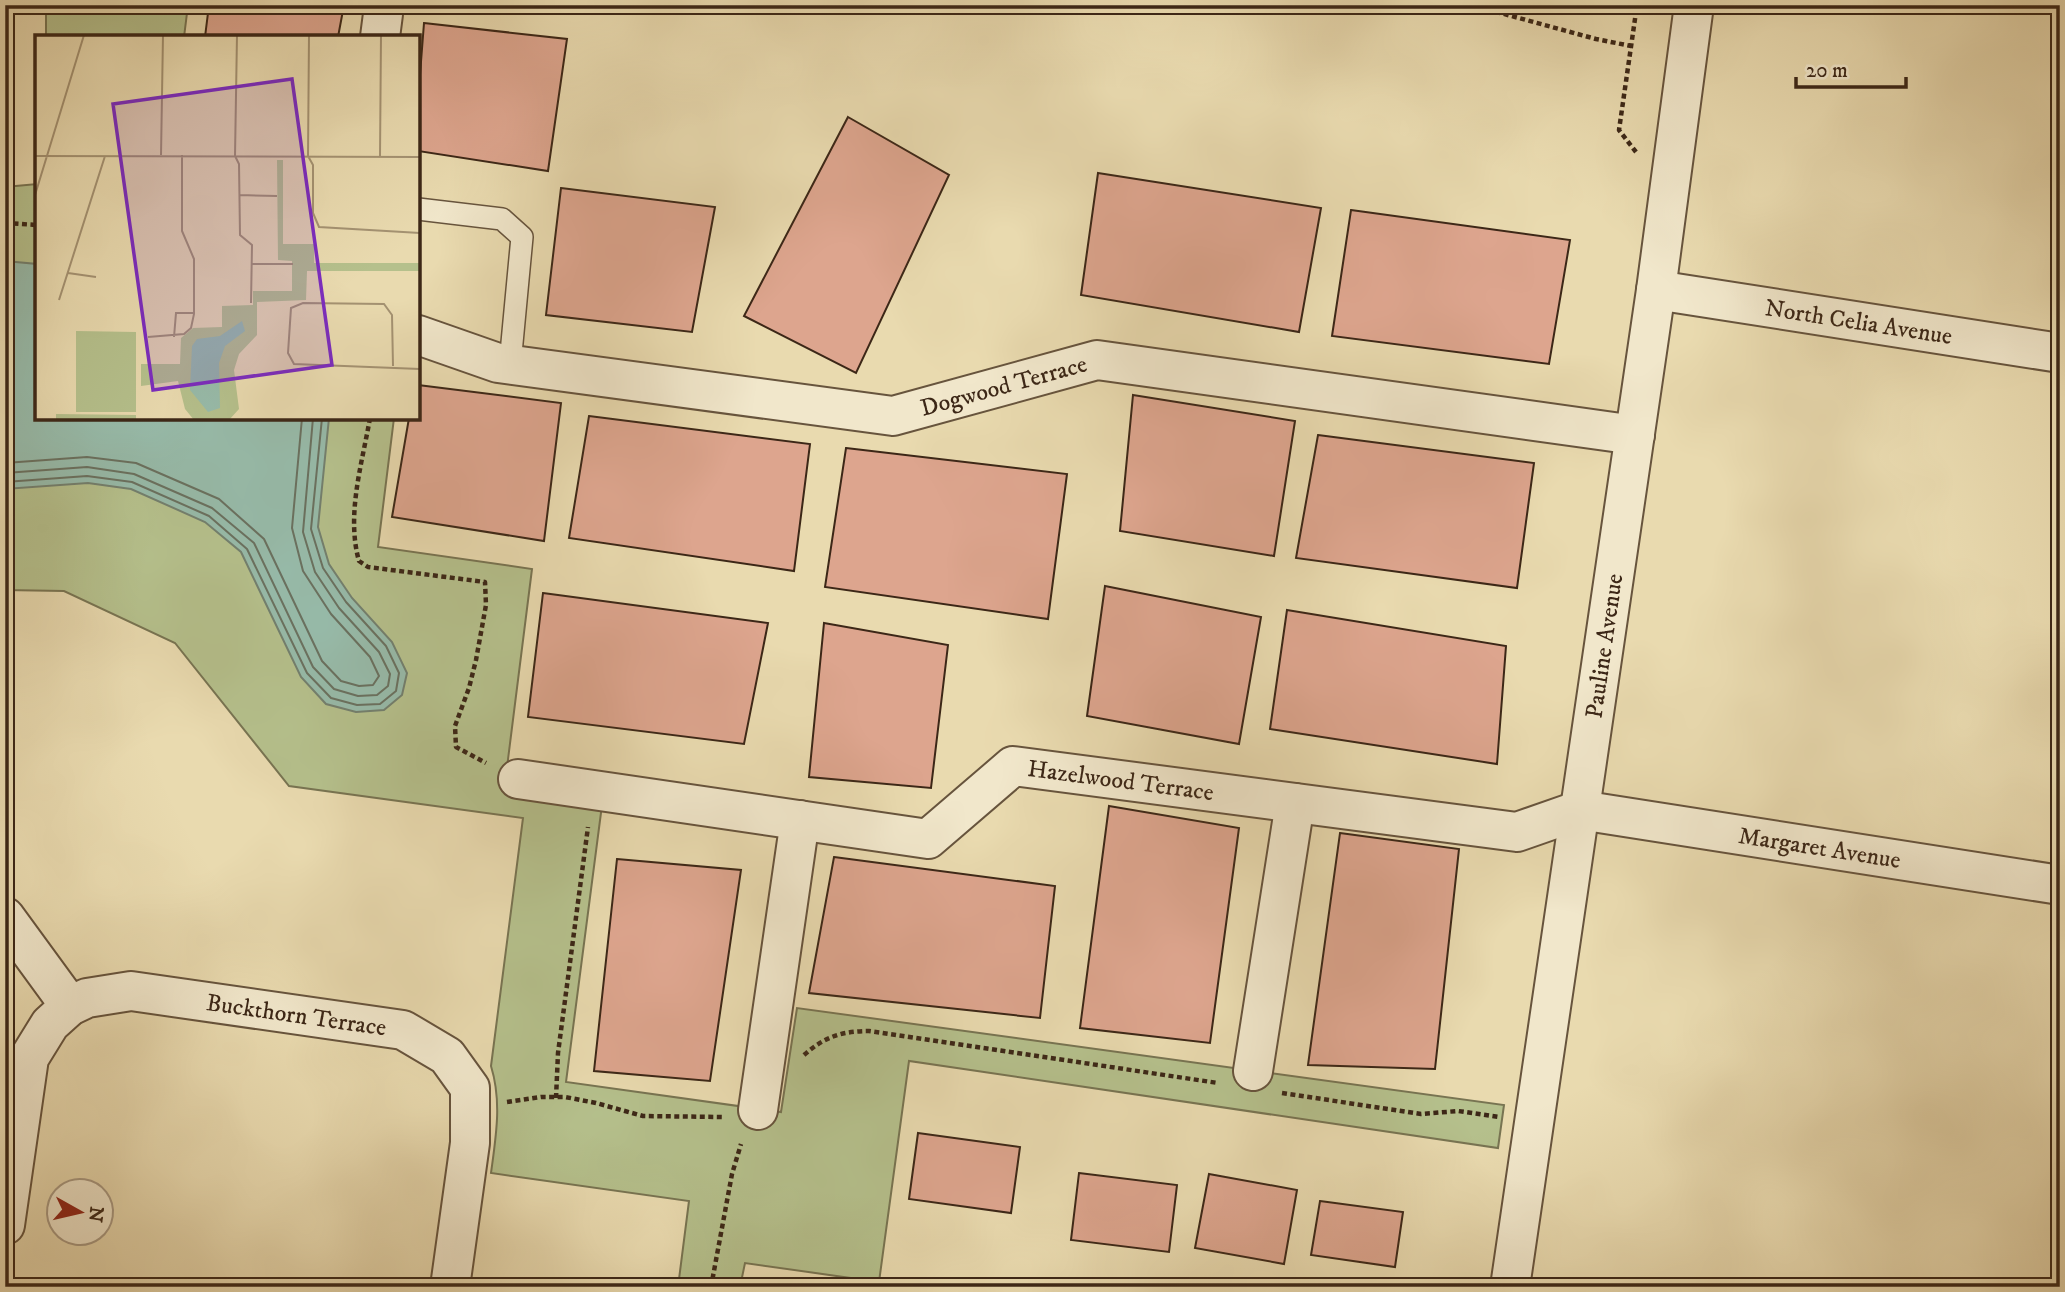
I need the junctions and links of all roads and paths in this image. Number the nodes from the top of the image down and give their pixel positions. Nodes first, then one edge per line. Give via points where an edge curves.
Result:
1 (769, 5) edge
2 (933, 5) edge
3 (1471, 5) edge
4 (1637, 5) edge
5 (1695, 5) edge
6 (1631, 46) junction
7 (1668, 195) junction
8 (420, 209) edge
9 (5, 223) edge
10 (35, 225) edge
11 (1656, 290) junction
12 (420, 336) edge
13 (2060, 354) edge
14 (510, 364) junction
15 (370, 420) edge
16 (1635, 435) junction
17 (518, 779) joint
18 (591, 790) junction
19 (1295, 803) junction
20 (1580, 810) junction
21 (800, 820) junction
22 (2060, 885) edge
23 (5, 917) edge
24 (70, 1006) junction
25 (800, 1060) dead end
26 (1250, 1082) junction
27 (556, 1097) junction
28 (470, 1106) junction
29 (756, 1113) junction
30 (1535, 1121) junction
31 (5, 1224) edge
32 (450, 1287) edge
33 (711, 1287) edge
34 (1510, 1287) edge

1 - 2 path via 916,11
3 - 6 path
4 - 6 path
5 - 7 street, Pauline Avenue
6 - 7 path via 1619,130
7 - 11 street, Pauline Avenue
8 - 14 lane via 502,219 522,237
9 - 10 path
11 - 13 street, North Celia Avenue
11 - 16 street, Pauline Avenue
12 - 14 street, Dogwood Terrace
14 - 16 street, Dogwood Terrace via 893,416 1097,360
15 - 17 path via 354,523 359,561 368,567 485,582 486,605 476,660 455,726 456,747
16 - 20 street, Pauline Avenue
17 - 18 street, Hazelwood Terrace
18 - 21 street, Hazelwood Terrace
18 - 27 path
19 - 20 street, Hazelwood Terrace via 1517,832
19 - 21 street, Hazelwood Terrace via 1013,766 928,839
19 - 26 street
20 - 22 street, Margaret Avenue
20 - 30 street, Pauline Avenue
21 - 29 street
23 - 24 street
24 - 28 street, Buckthorn Terrace via 87,998 131,991 403,1030 447,1056 470,1088
24 - 31 street, Buckthorn Terrace via 50,1024 29,1058
25 - 26 path via 828,1037 869,1031
26 - 30 path via 1421,1114 1458,1111
27 - 28 path
27 - 29 path via 643,1116
28 - 32 street, Buckthorn Terrace via 470,1143
29 - 33 path via 746,1126 732,1174
30 - 34 street, Pauline Avenue

